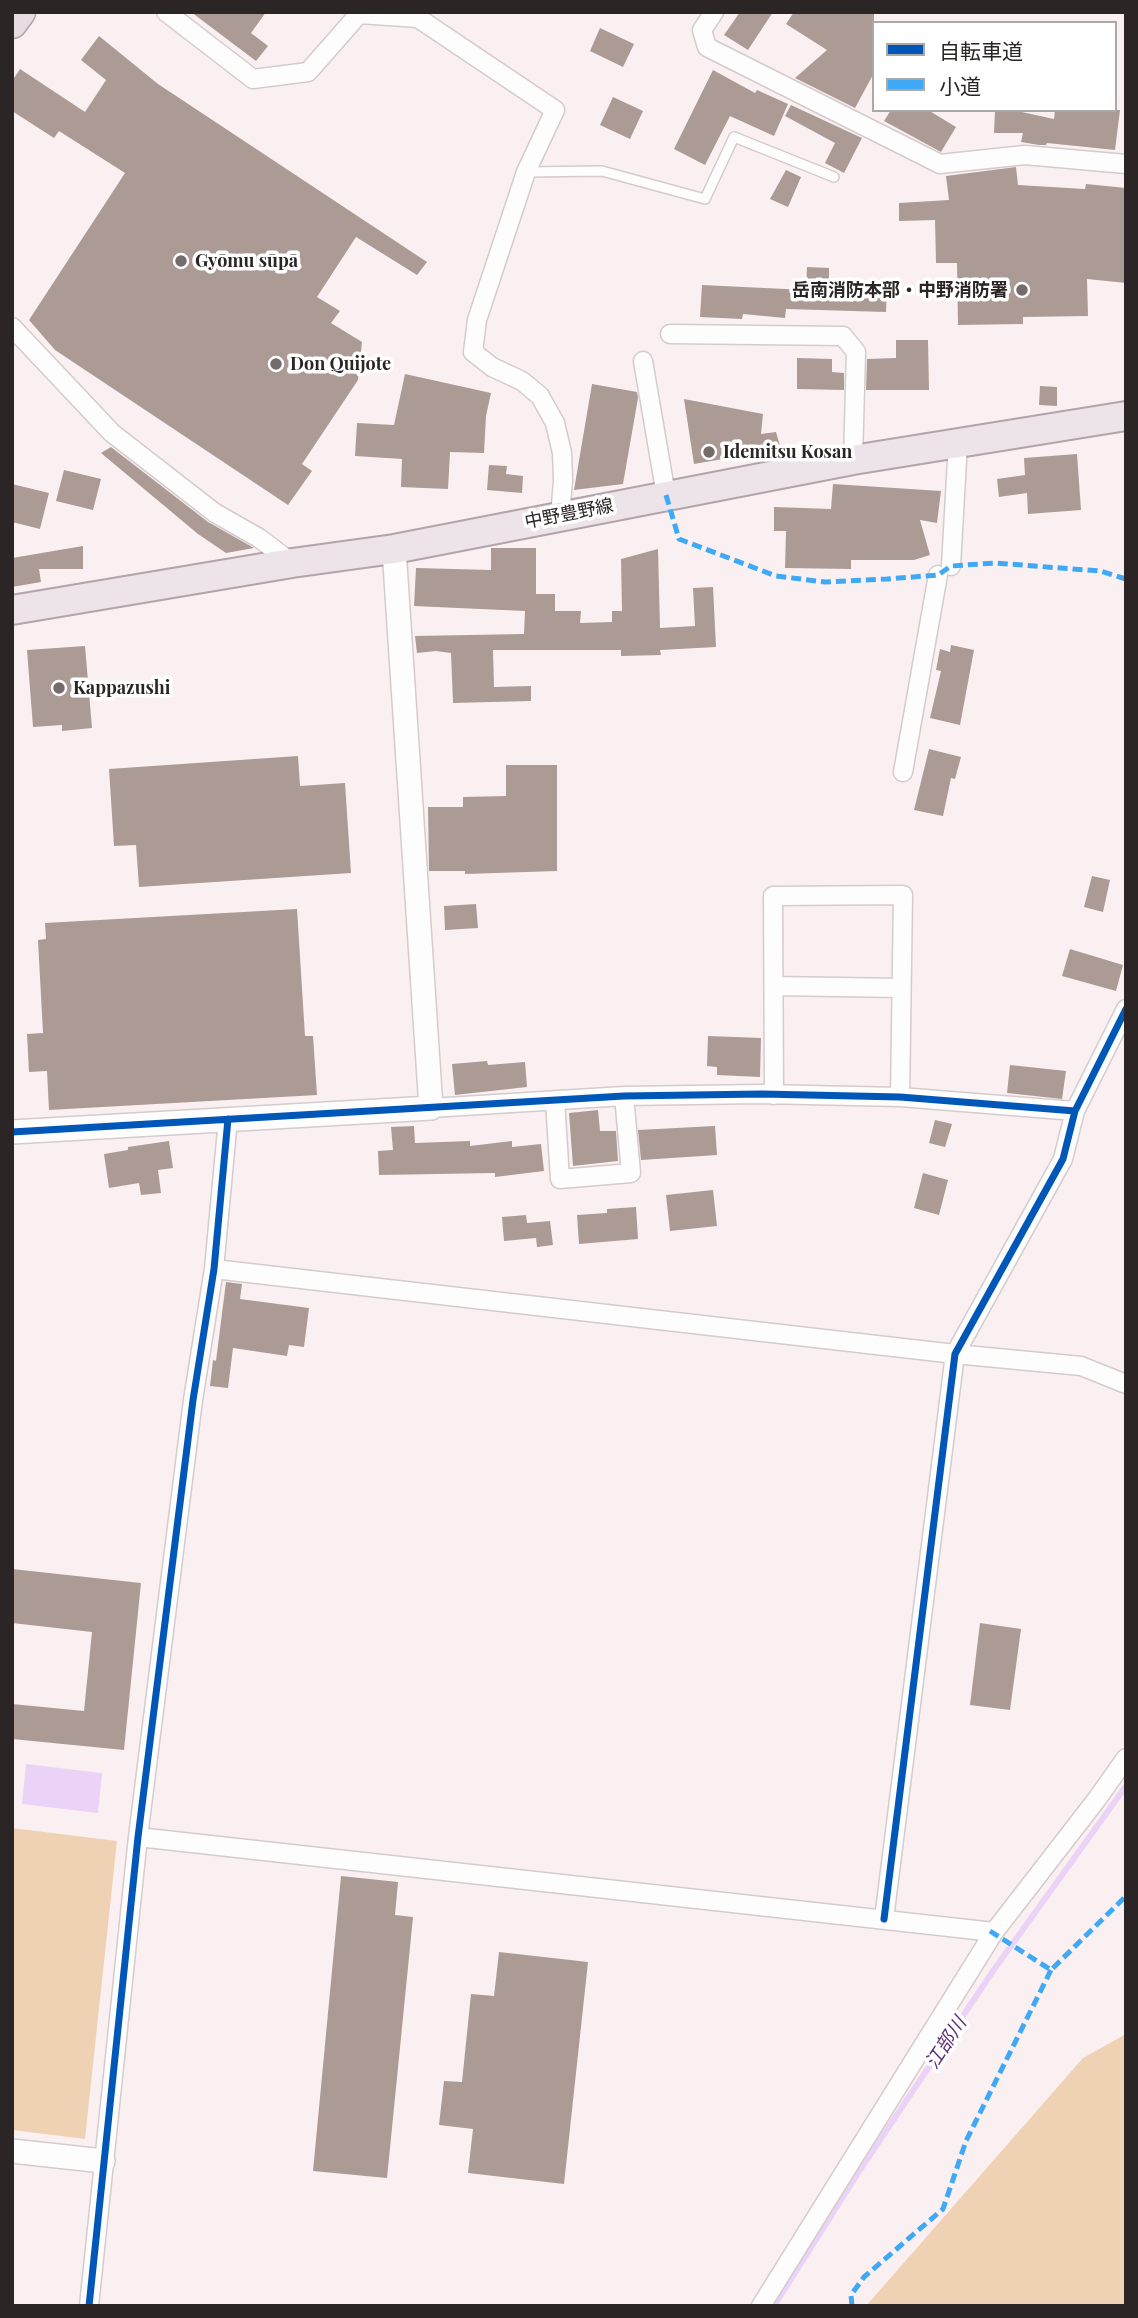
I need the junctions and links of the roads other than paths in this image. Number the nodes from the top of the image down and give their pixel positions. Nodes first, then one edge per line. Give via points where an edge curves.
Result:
1 (20, 12) edge
2 (166, 12) edge
3 (714, 12) edge
4 (420, 15) edge
5 (12, 23) edge
6 (1126, 164) edge
7 (526, 172) junction
8 (834, 177) dead end
9 (12, 327) edge
10 (670, 334) dead end
11 (643, 361) dead end
12 (1126, 416) edge
13 (958, 442) junction
14 (853, 460) junction
15 (666, 495) junction
16 (560, 517) junction
17 (394, 549) junction
18 (292, 563) junction
19 (12, 610) edge
20 (903, 772) dead end
21 (774, 986) junction
22 (901, 988) junction
23 (1126, 1009) edge
24 (774, 1095) junction
25 (624, 1096) junction
26 (900, 1097) junction
27 (555, 1101) junction
28 (431, 1108) junction
29 (1075, 1111) junction
30 (229, 1119) junction
31 (12, 1132) edge
32 (214, 1269) junction
33 (955, 1354) junction
34 (1126, 1384) edge
35 (1126, 1758) edge
36 (138, 1837) junction
37 (884, 1919) junction
38 (994, 1932) junction
39 (12, 2151) edge
40 (103, 2161) junction
41 (89, 2306) edge
42 (761, 2306) edge

1 - 5 highway
2 - 4 street via 253,79 308,72 359,14
3 - 6 street via 702,30 706,47 940,164 1025,155
4 - 7 street via 555,110
7 - 8 lane via 602,171 705,198 734,137
7 - 16 street via 477,320 473,352 540,396 555,423 562,453
9 - 18 street via 112,433 215,513
10 - 14 street via 843,336 856,352
11 - 15 street
12 - 13 main road, 中野豊野線
13 - 14 main road, 中野豊野線
13 - 20 street via 945,571
14 - 15 main road, 中野豊野線
15 - 16 main road, 中野豊野線
16 - 17 main road, 中野豊野線
17 - 18 main road, 中野豊野線
17 - 28 street
18 - 19 main road, 中野豊野線
21 - 22 street
21 - 22 street via 773,896 903,895
21 - 24 street
22 - 26 street
23 - 29 street
24 - 25 street
24 - 26 street
25 - 27 street
25 - 27 street via 631,1173 560,1179
26 - 29 street
27 - 28 street
28 - 30 street
29 - 33 street via 1063,1159
30 - 31 street
30 - 32 street
32 - 33 street
32 - 36 street via 189,1426
33 - 34 street via 1081,1366
33 - 37 street
35 - 38 street
36 - 37 street
36 - 40 street
37 - 38 street
38 - 42 street
39 - 40 street
40 - 41 street

